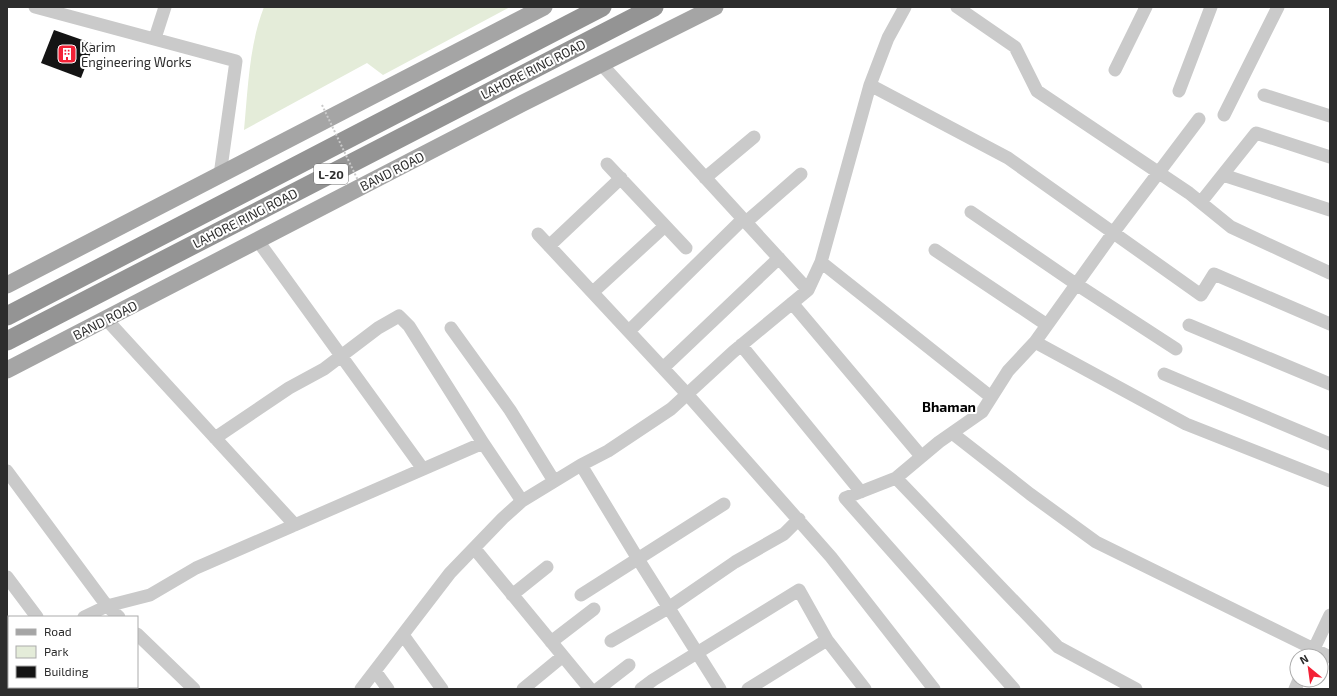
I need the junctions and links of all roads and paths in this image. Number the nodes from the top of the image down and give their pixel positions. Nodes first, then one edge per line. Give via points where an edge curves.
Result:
1 (35, 7) edge
2 (165, 7) edge
3 (544, 7) edge
4 (602, 7) edge
5 (654, 7) edge
6 (715, 7) edge
7 (905, 7) edge
8 (957, 7) edge
9 (1146, 7) edge
10 (1211, 7) edge
11 (1278, 7) edge
12 (155, 38) junction
13 (602, 65) junction
14 (1115, 70) dead end
15 (870, 85) junction
16 (1179, 91) dead end
17 (1264, 95) dead end
18 (322, 105) dead end
19 (1224, 115) dead end
20 (1330, 116) edge
21 (1198, 119) dead end
22 (754, 137) dead end
23 (1330, 157) edge
24 (607, 164) dead end
25 (1158, 172) junction
26 (220, 174) junction
27 (801, 174) dead end
28 (1223, 176) junction
29 (621, 178) junction
30 (705, 178) junction
31 (364, 193) dead end
32 (1201, 202) junction
33 (1330, 210) edge
34 (971, 212) dead end
35 (745, 221) junction
36 (665, 226) junction
37 (1113, 232) junction
38 (538, 234) dead end
39 (258, 241) junction
40 (549, 246) junction
41 (686, 248) dead end
42 (935, 250) dead end
43 (779, 258) junction
44 (821, 262) junction
45 (1330, 273) edge
46 (1076, 284) junction
47 (7, 285) edge
48 (808, 290) junction
49 (593, 292) junction
50 (792, 303) junction
51 (7, 316) edge
52 (106, 319) junction
53 (1330, 324) edge
54 (1047, 325) junction
55 (1189, 325) dead end
56 (451, 328) dead end
57 (629, 331) junction
58 (7, 341) edge
59 (1035, 342) junction
60 (741, 345) junction
61 (1176, 349) dead end
62 (341, 356) junction
63 (663, 368) junction
64 (7, 370) edge
65 (1164, 374) dead end
66 (1330, 384) edge
67 (688, 394) junction
68 (991, 397) junction
69 (952, 433) junction
70 (215, 438) junction
71 (483, 443) junction
72 (1330, 444) edge
73 (921, 456) junction
74 (581, 465) junction
75 (423, 469) junction
76 (7, 471) edge
77 (896, 478) junction
78 (554, 481) junction
79 (1330, 481) edge
80 (861, 492) junction
81 (522, 501) junction
82 (724, 504) dead end
83 (799, 519) junction
84 (295, 525) junction
85 (474, 548) junction
86 (638, 560) junction
87 (546, 567) dead end
88 (7, 577) edge
89 (512, 595) junction
90 (581, 595) dead end
91 (107, 606) junction
92 (668, 608) junction
93 (594, 610) dead end
94 (1330, 615) edge
95 (36, 616) edge
96 (86, 616) edge
97 (117, 616) edge
98 (138, 635) edge
99 (403, 635) junction
100 (827, 640) junction
101 (610, 641) dead end
102 (551, 642) junction
103 (1304, 648) edge
104 (1314, 648) edge
105 (696, 654) junction
106 (563, 656) junction
107 (629, 665) dead end
108 (375, 671) junction
109 (647, 687) edge
110 (194, 689) edge
111 (361, 689) edge
112 (388, 689) edge
113 (442, 689) edge
114 (523, 689) edge
115 (590, 689) edge
116 (598, 689) edge
117 (720, 689) edge
118 (748, 689) edge
119 (865, 689) edge
120 (934, 689) edge
121 (1014, 689) edge
122 (1136, 689) edge

1 - 12 street
2 - 12 street
3 - 26 main road
4 - 51 highway, LAHORE RING ROAD / L-20
5 - 58 highway, LAHORE RING ROAD / L-20
6 - 13 main road, BAND ROAD
7 - 15 street via 888,38
8 - 25 street via 1015,47 1037,91
9 - 14 street
10 - 16 street
11 - 19 street
12 - 26 street via 236,61
13 - 30 street
13 - 39 main road, BAND ROAD via 523,103
15 - 37 street via 1008,158
15 - 44 street
17 - 20 street
18 - 31 path, bridge
21 - 25 street
22 - 30 street
23 - 28 street via 1256,133
24 - 29 street
25 - 32 street
25 - 37 street
26 - 47 main road
27 - 35 street
28 - 32 street
28 - 33 street
29 - 36 street
29 - 40 street
30 - 35 street
32 - 45 street via 1231,227
34 - 46 street
35 - 43 street
35 - 57 street
36 - 41 street
36 - 49 street
37 - 46 street
37 - 53 street via 1201,295 1214,274
38 - 40 street
39 - 52 main road, BAND ROAD
39 - 62 street
40 - 49 street
42 - 54 street
43 - 48 street
43 - 63 street
44 - 48 street
44 - 68 street
46 - 54 street
46 - 61 street
48 - 50 street
49 - 57 street
50 - 60 street
50 - 73 street
52 - 64 main road, BAND ROAD
52 - 70 street
54 - 59 street
55 - 66 street
56 - 78 street via 510,410
57 - 63 street
59 - 68 street via 1008,371
59 - 79 street via 1186,424
60 - 67 street
60 - 80 street
62 - 70 street
62 - 71 street via 378,328 399,316 409,326
62 - 75 street
63 - 67 street
65 - 72 street
67 - 74 street via 671,409 608,451
67 - 83 street
68 - 69 street via 982,412
69 - 73 street
69 - 103 street via 1096,542
70 - 84 street
71 - 75 street
71 - 81 street
73 - 77 street
74 - 78 street
74 - 86 street
75 - 84 street
76 - 91 street
77 - 80 street
77 - 122 street via 1058,647
78 - 81 street
80 - 121 street via 845,498
81 - 85 street
82 - 86 street
83 - 92 street via 784,534 735,562
83 - 120 street
84 - 91 street via 196,568 150,595
85 - 89 street
85 - 99 street via 450,573
86 - 90 street
86 - 92 street
87 - 89 street
88 - 95 street
89 - 102 street
91 - 96 street
91 - 97 street
92 - 101 street
92 - 105 street
93 - 102 street
94 - 104 street
98 - 110 street
99 - 108 street
99 - 113 street
100 - 105 street via 799,590
100 - 118 street
100 - 119 street
102 - 106 street
105 - 109 street
105 - 117 street
106 - 114 street
106 - 115 street
107 - 116 street
108 - 111 street
108 - 112 street

